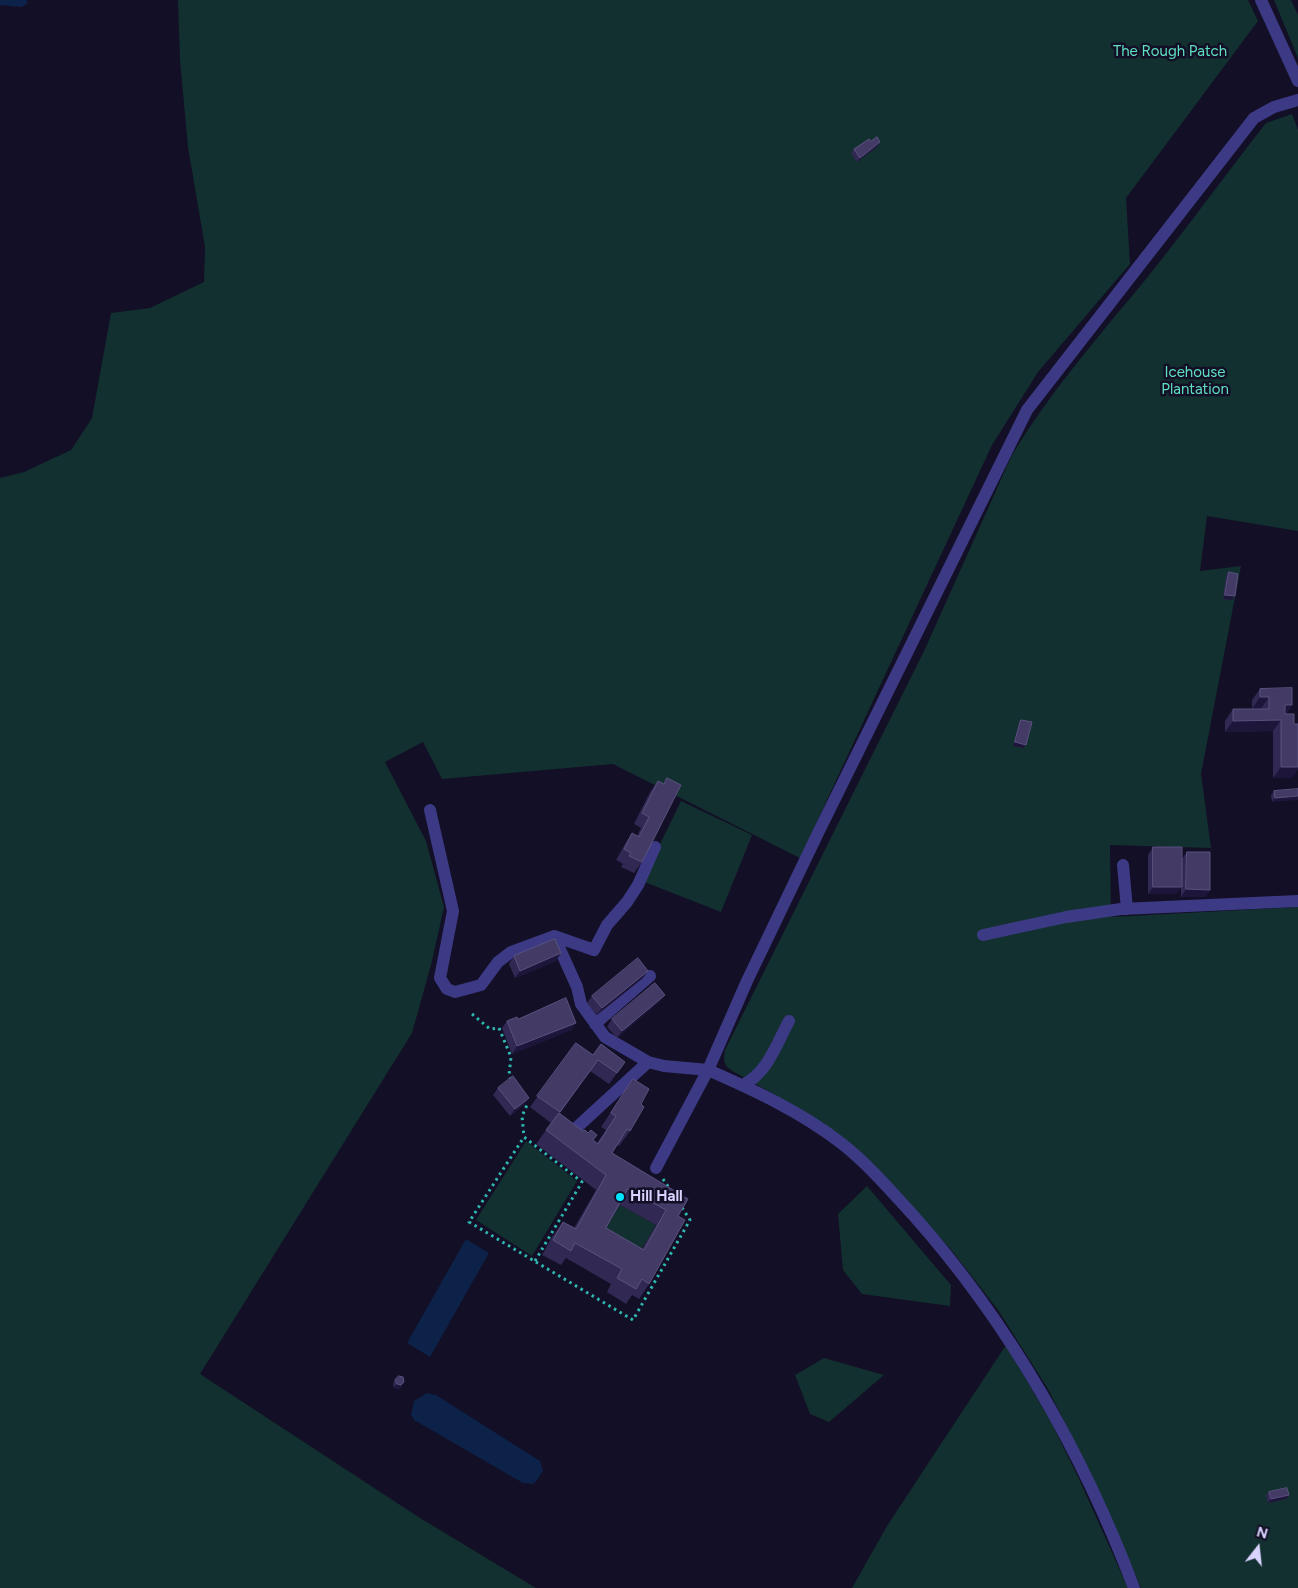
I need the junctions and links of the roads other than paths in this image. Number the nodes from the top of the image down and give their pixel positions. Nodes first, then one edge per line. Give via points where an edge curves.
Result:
1 (1261, 0) edge
2 (1298, 81) edge
3 (1298, 100) edge
4 (430, 810) dead end
5 (655, 847) edge
6 (1123, 865) dead end
7 (1298, 901) edge
8 (1128, 909) junction
9 (983, 935) dead end
10 (554, 936) junction
11 (650, 976) edge
12 (788, 1021) dead end
13 (595, 1024) junction
14 (648, 1062) junction
15 (708, 1070) junction
16 (743, 1085) junction
17 (574, 1130) edge
18 (656, 1168) road end
19 (1134, 1588) edge

1 - 2 street
3 - 15 street via 1274,107 1254,118 1026,410 819,831
4 - 10 street via 453,911 440,978 447,989 455,992 482,985 498,962 511,952
5 - 10 street via 638,885 607,925 594,950
6 - 8 street
7 - 8 street
8 - 9 street via 1066,917
10 - 13 street via 577,987 581,1004
11 - 13 street
12 - 16 street via 764,1070
13 - 14 street via 605,1037
14 - 15 street
14 - 17 street
15 - 16 street
15 - 18 street
16 - 19 street via 800,1115 840,1143 876,1175 950,1256 1043,1394 1091,1489

